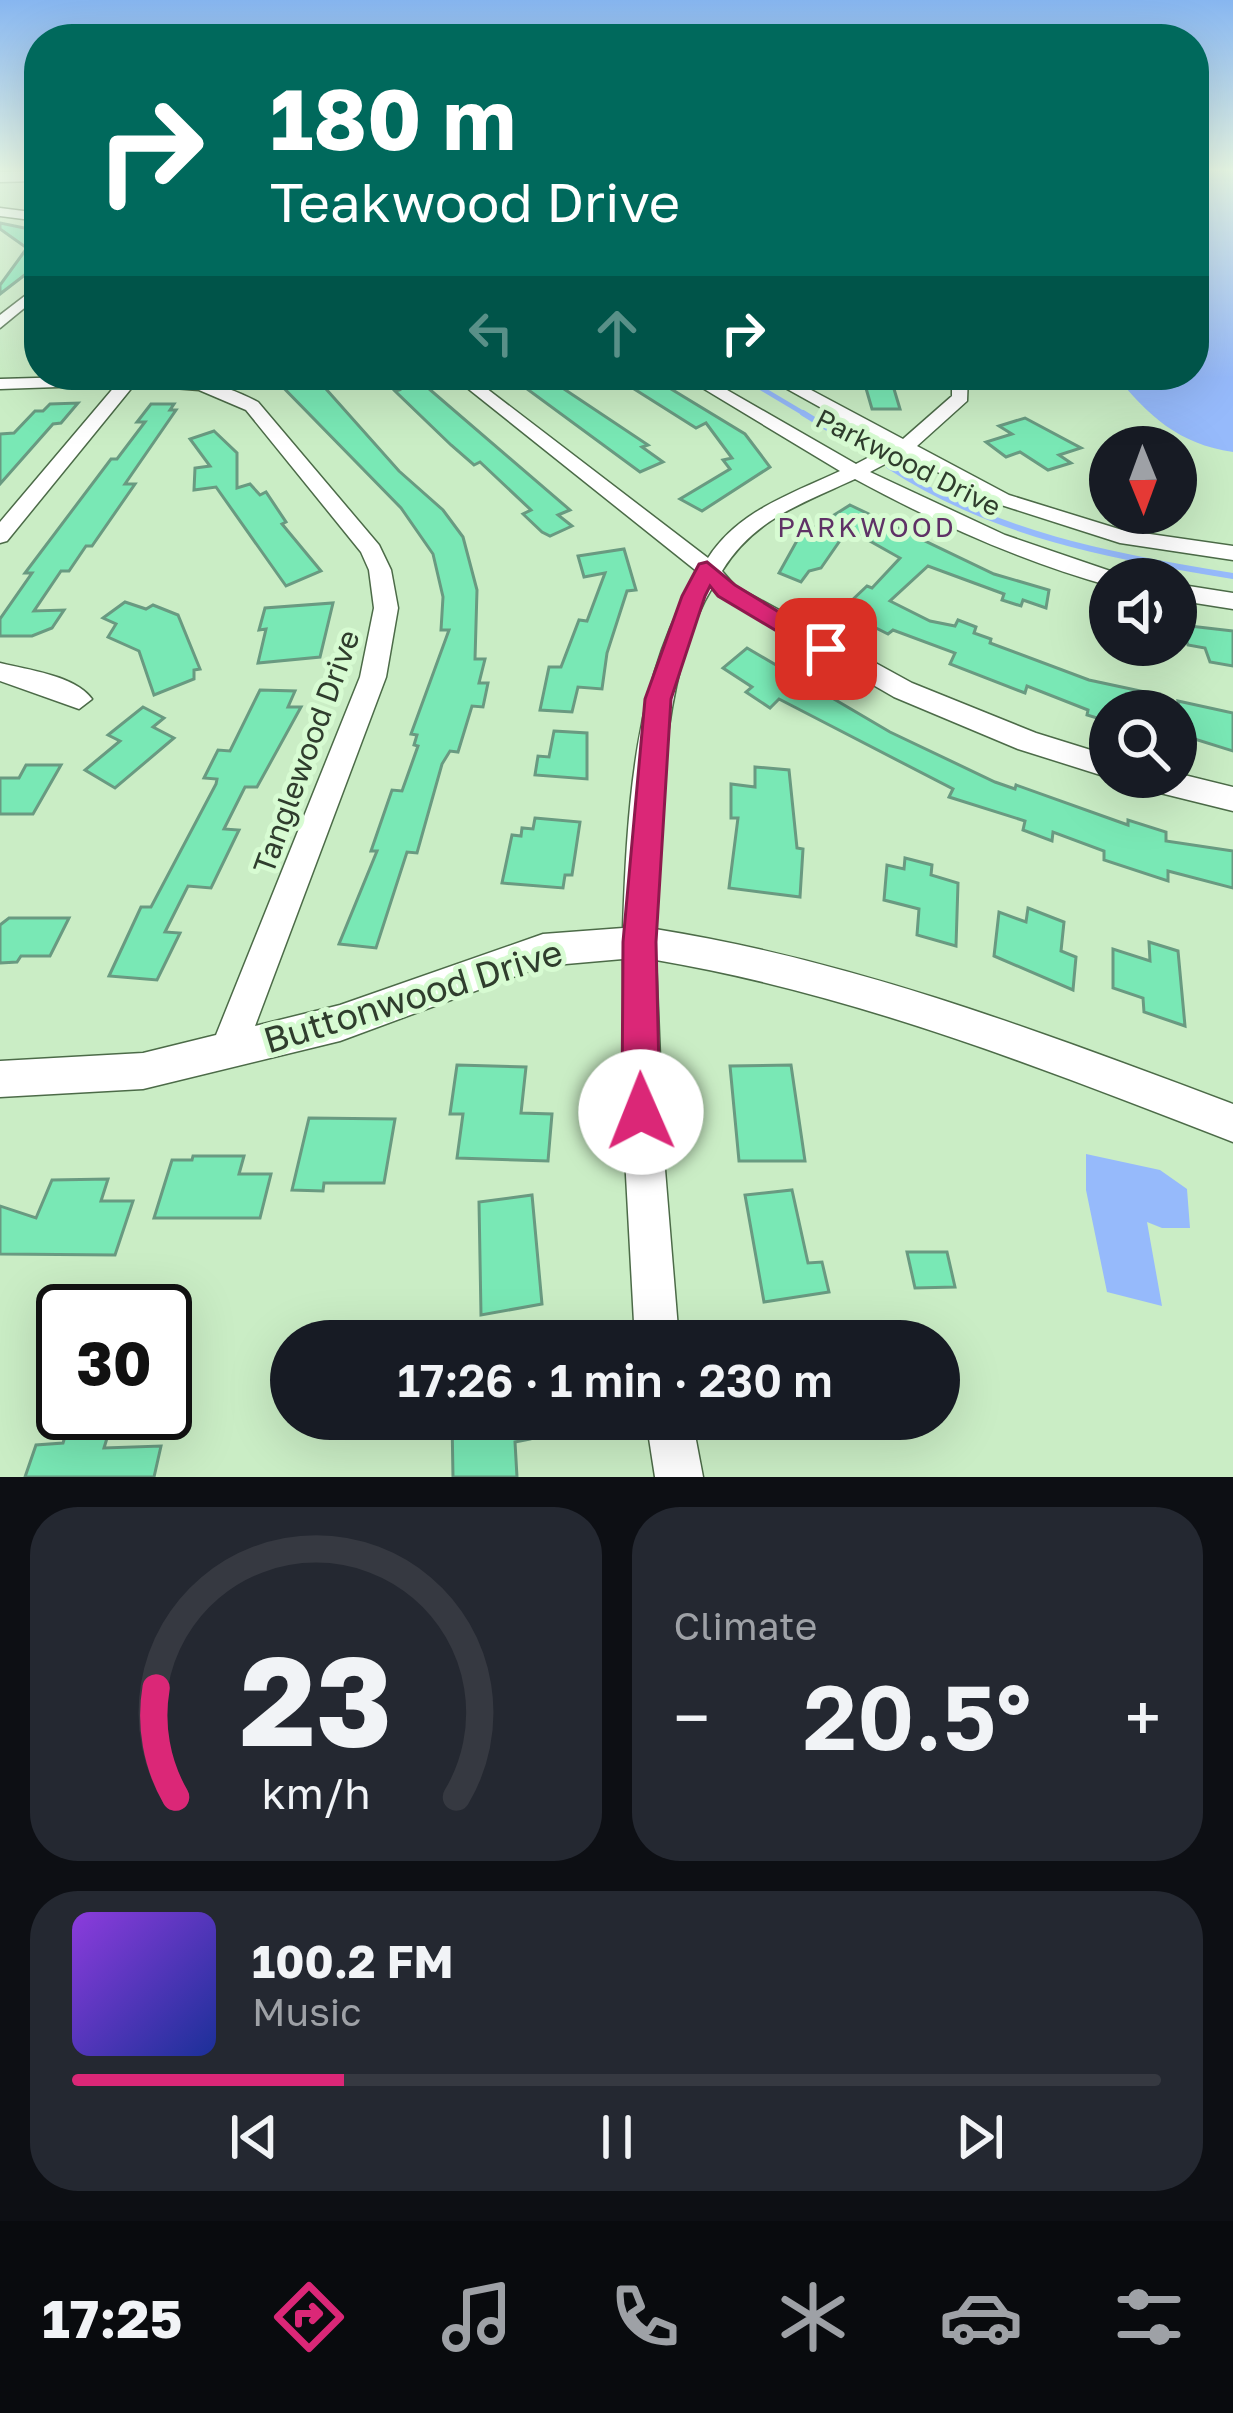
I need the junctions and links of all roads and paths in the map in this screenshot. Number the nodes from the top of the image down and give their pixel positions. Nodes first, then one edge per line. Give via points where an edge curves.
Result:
1 (24, 302) edge
2 (0, 323) edge
3 (121, 390) edge
4 (217, 390) edge
5 (478, 390) edge
6 (722, 390) edge
7 (789, 390) edge
8 (961, 390) edge
9 (876, 459) junction
10 (0, 536) edge
11 (1233, 553) edge
12 (707, 569) junction
13 (1089, 572) edge
14 (1197, 595) edge
15 (1233, 601) edge
16 (0, 672) edge
17 (79, 699) dead end
18 (1089, 760) edge
19 (1197, 790) edge
20 (1233, 799) edge
21 (640, 942) junction
22 (228, 1051) junction
23 (0, 1079) edge
24 (1233, 1123) edge
25 (656, 1320) edge
26 (673, 1440) edge
27 (679, 1477) edge

1 - 2 street
3 - 10 street
4 - 22 street, Tanglewood Drive via 247,401 361,535 385,588 373,677
5 - 12 street
6 - 9 street, Parkwood Drive
7 - 9 street, Parkwood Drive
8 - 9 street via 952,408
9 - 11 street, Parkwood Drive via 957,479 1059,520
9 - 12 street via 743,529
9 - 13 street, Parkwood Drive via 967,531
12 - 18 street via 727,591 903,690
12 - 21 street via 658,699
14 - 15 street
16 - 17 street
19 - 20 street
21 - 22 street, Buttonwood Drive via 543,950 340,1023
21 - 24 street, Buttonwood Drive via 743,958 988,1030
21 - 25 street
22 - 23 street, Buttonwood Drive via 143,1071
26 - 27 street

